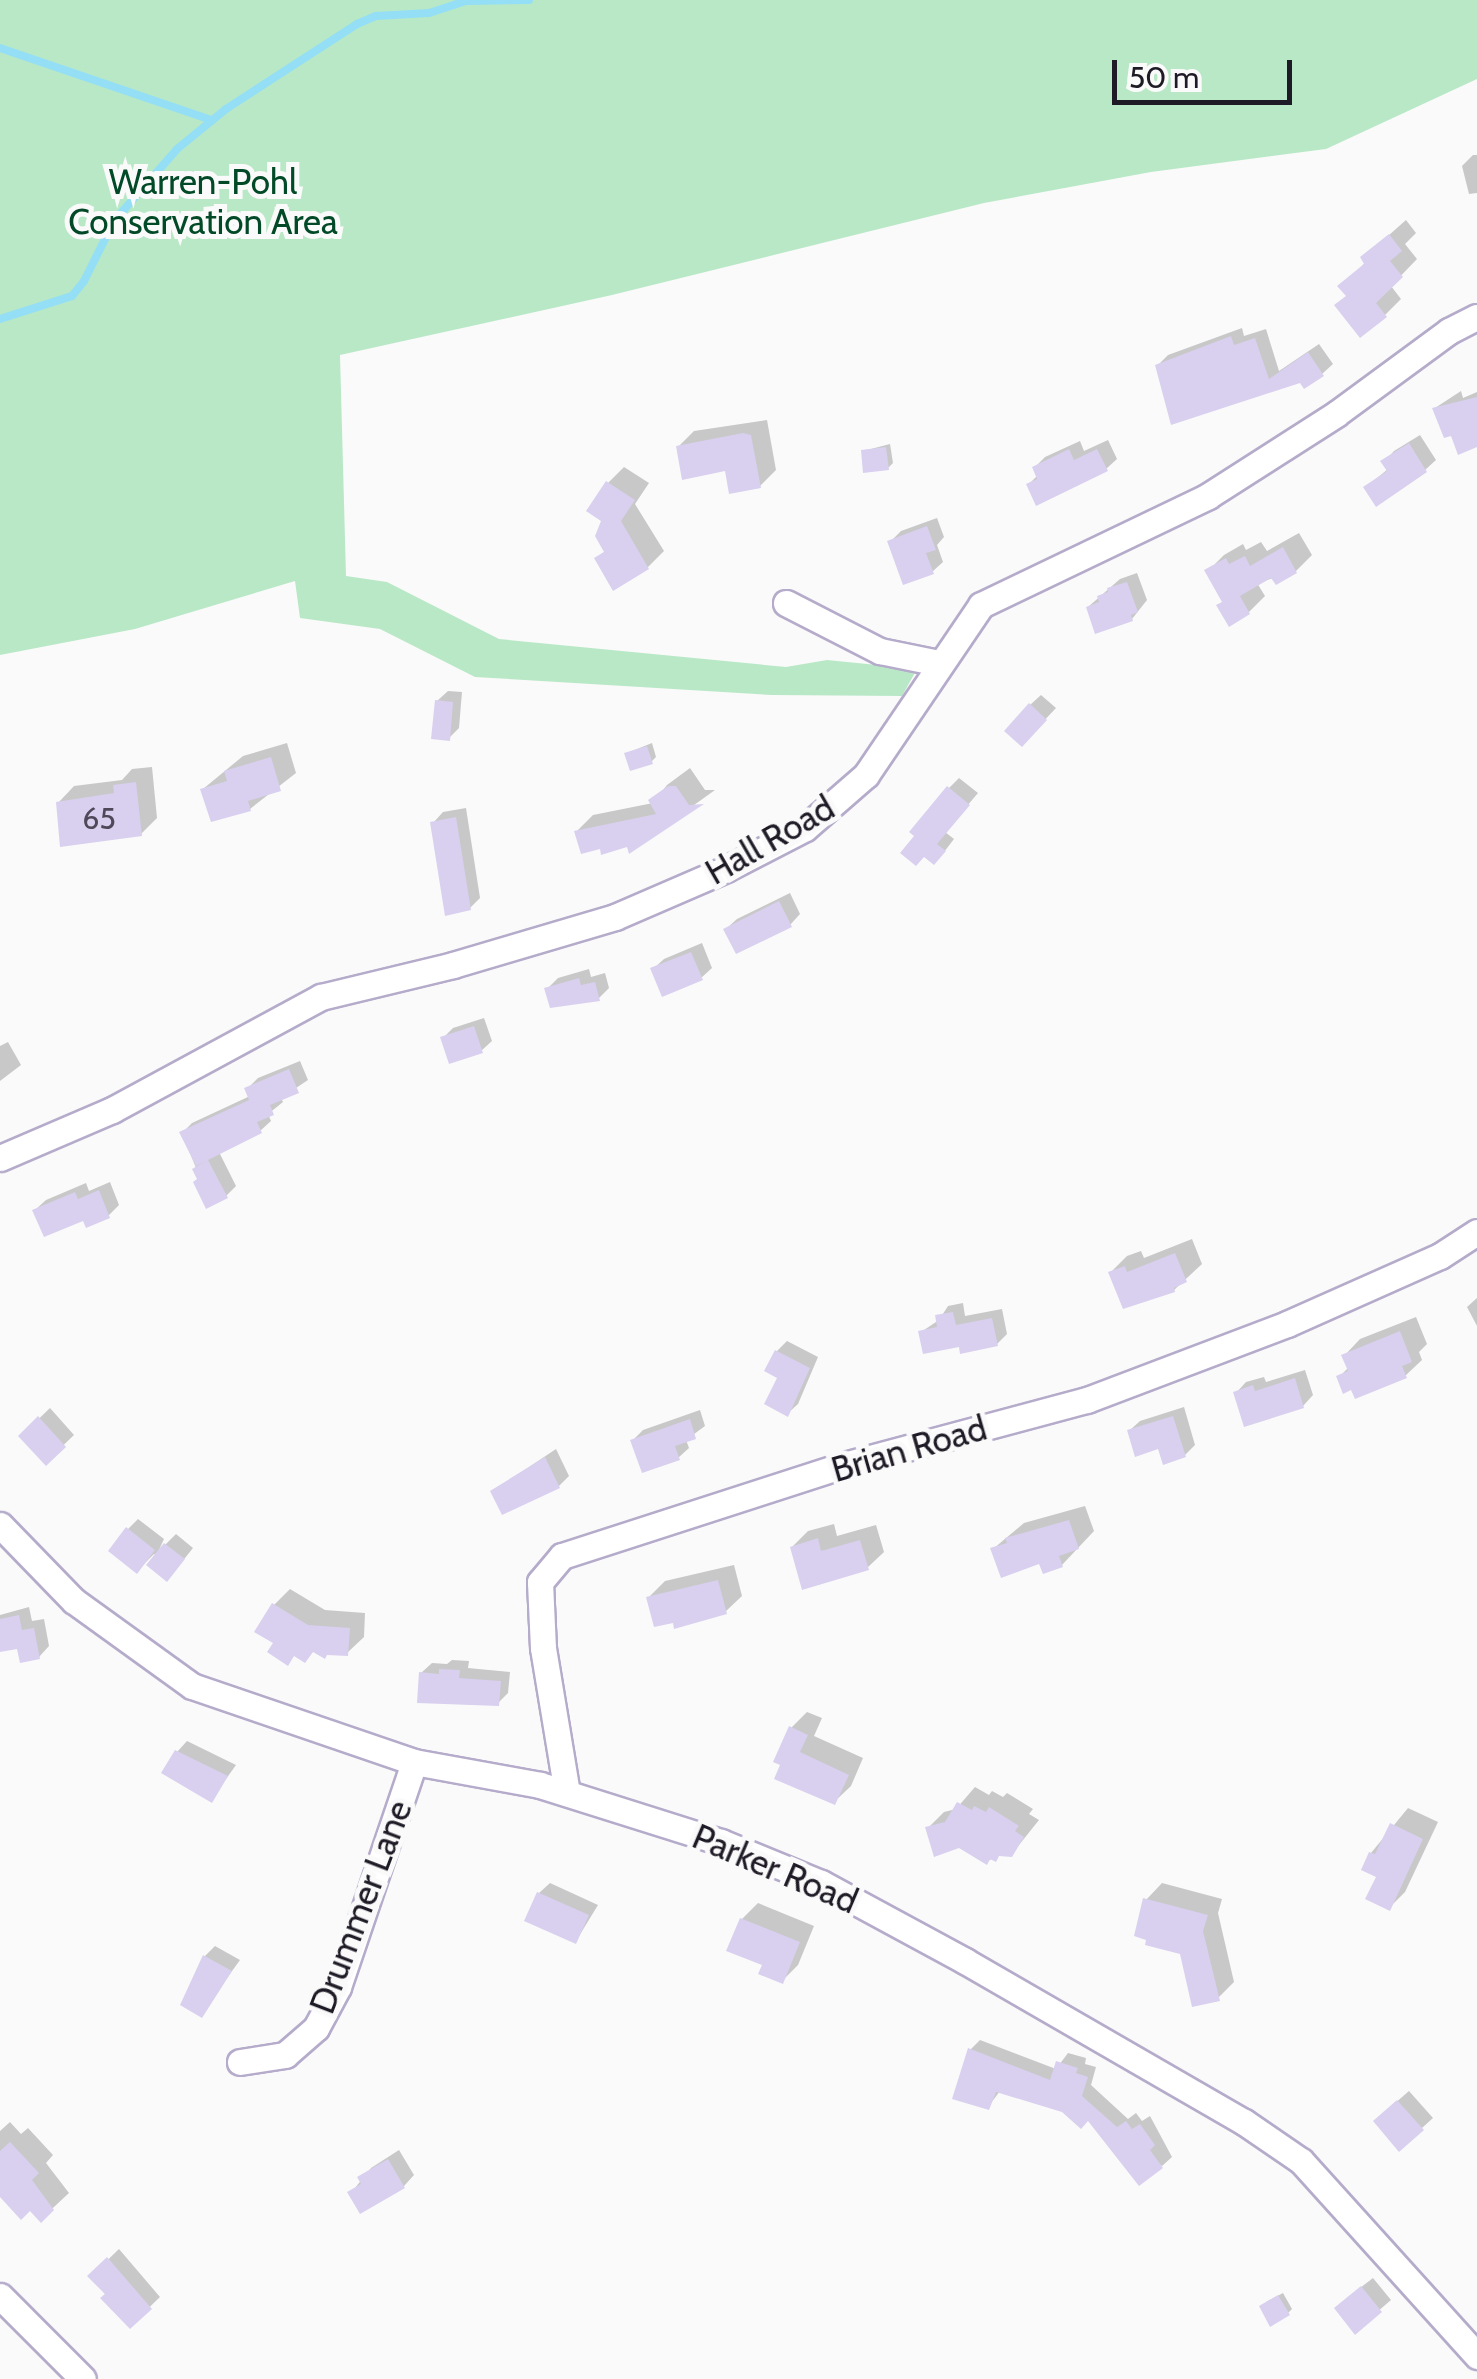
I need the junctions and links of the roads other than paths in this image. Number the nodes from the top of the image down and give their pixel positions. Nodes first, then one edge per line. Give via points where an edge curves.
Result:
1 (1477, 317) edge
2 (786, 604) dead end
3 (939, 664) junction
4 (0, 1158) edge
5 (1477, 1232) edge
6 (0, 1525) edge
7 (414, 1762) junction
8 (567, 1793) junction
9 (240, 2062) dead end
10 (0, 2296) edge
11 (1477, 2356) edge
12 (83, 2379) edge

1 - 3 street, Hall Road via 1208,496 993,597 964,625
2 - 3 street via 880,652
3 - 4 street, Hall Road via 866,775 805,828 615,917 321,997 112,1110
5 - 8 street, Brian Road via 1440,1256 1286,1324 1087,1400 840,1466 562,1556 540,1582 542,1648
6 - 7 street, Parker Road via 74,1601 192,1686
7 - 8 street, Parker Road
7 - 9 street, Drummer Lane via 338,1987 316,2028 284,2055
8 - 11 street, Parker Road via 821,1883 1244,2122 1301,2161
10 - 12 street

